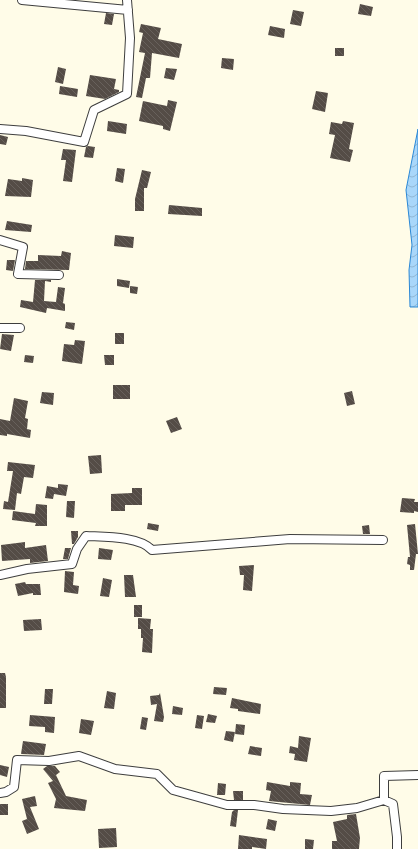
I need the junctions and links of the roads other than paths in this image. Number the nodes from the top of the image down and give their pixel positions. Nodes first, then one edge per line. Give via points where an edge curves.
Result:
1 (22, 0) edge
2 (127, 0) edge
3 (128, 10) junction
4 (0, 128) edge
5 (0, 240) edge
6 (59, 275) dead end
7 (0, 328) edge
8 (20, 328) dead end
9 (382, 540) dead end
10 (0, 575) edge
11 (418, 775) edge
12 (0, 793) edge
13 (384, 800) junction
14 (397, 849) edge

1 - 3 street
2 - 3 street
3 - 4 street via 130,38 127,94 94,110 84,142
5 - 6 street via 22,246 18,274
7 - 8 street
9 - 10 street via 290,539 152,550 148,545 123,538 86,536 77,549 72,564
11 - 13 street via 384,776
12 - 13 street via 14,787 17,760 49,760 79,756 115,769 157,774 172,790 227,804 331,811 357,808
13 - 14 street via 393,804

